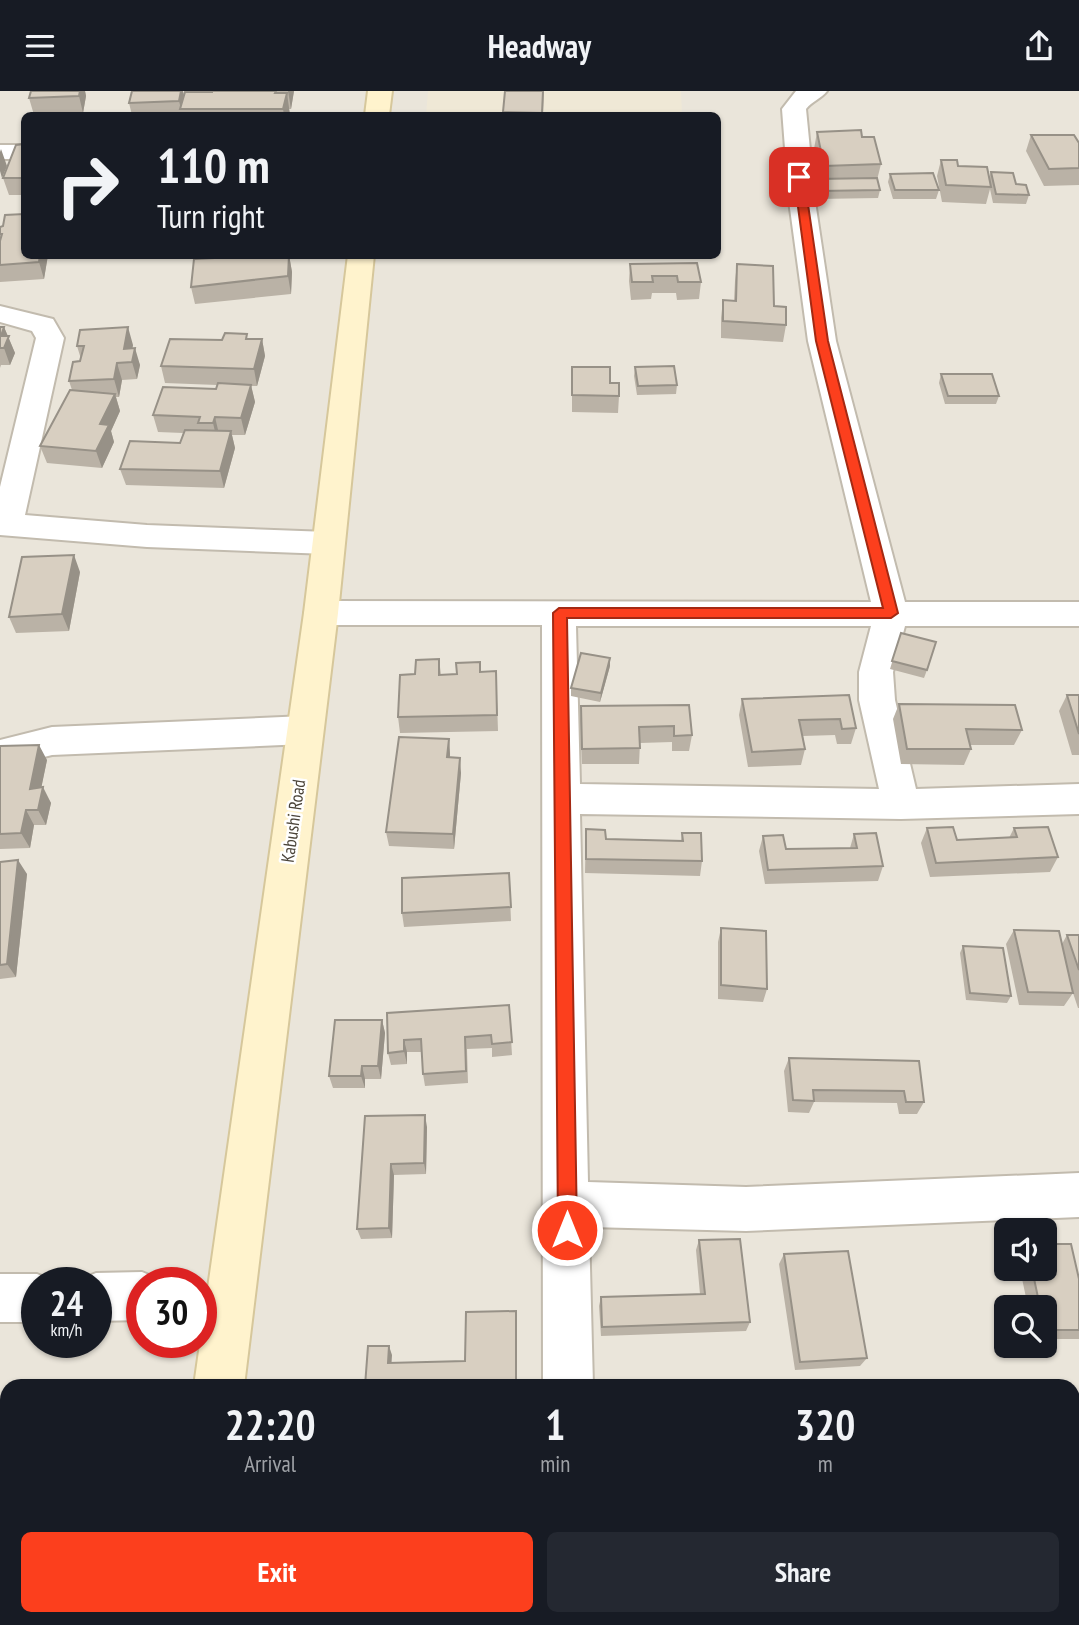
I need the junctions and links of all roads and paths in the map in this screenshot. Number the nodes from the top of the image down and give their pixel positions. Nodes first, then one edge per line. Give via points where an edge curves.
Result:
1 (380, 91) edge
2 (816, 91) edge
3 (377, 112) edge
4 (0, 152) edge
5 (21, 152) edge
6 (361, 259) edge
7 (0, 314) edge
8 (3, 524) edge
9 (328, 543) junction
10 (321, 613) junction
11 (559, 613) junction
12 (891, 613) junction
13 (1079, 614) edge
14 (305, 730) junction
15 (0, 754) edge
16 (561, 799) junction
17 (1079, 799) edge
18 (901, 804) junction
19 (1079, 1195) edge
20 (567, 1204) junction
21 (217, 1289) edge
22 (0, 1298) edge
23 (21, 1298) edge
24 (217, 1325) edge
25 (219, 1379) edge
26 (568, 1379) edge

1 - 3 main road
2 - 12 street via 794,109 822,341
4 - 5 street
6 - 9 main road, Kabushi Road
7 - 8 street via 43,325 50,338
8 - 9 street via 147,536
9 - 10 main road, Kabushi Road
10 - 11 street
10 - 14 main road, Kabushi Road
11 - 12 street
11 - 16 street
12 - 13 street
12 - 18 street via 876,672 877,700
14 - 15 street via 52,741
14 - 21 main road, Kabushi Road
16 - 18 street
16 - 20 street
17 - 18 street
19 - 20 street via 746,1209
20 - 26 street
22 - 23 street
24 - 25 main road, Kabushi Road

